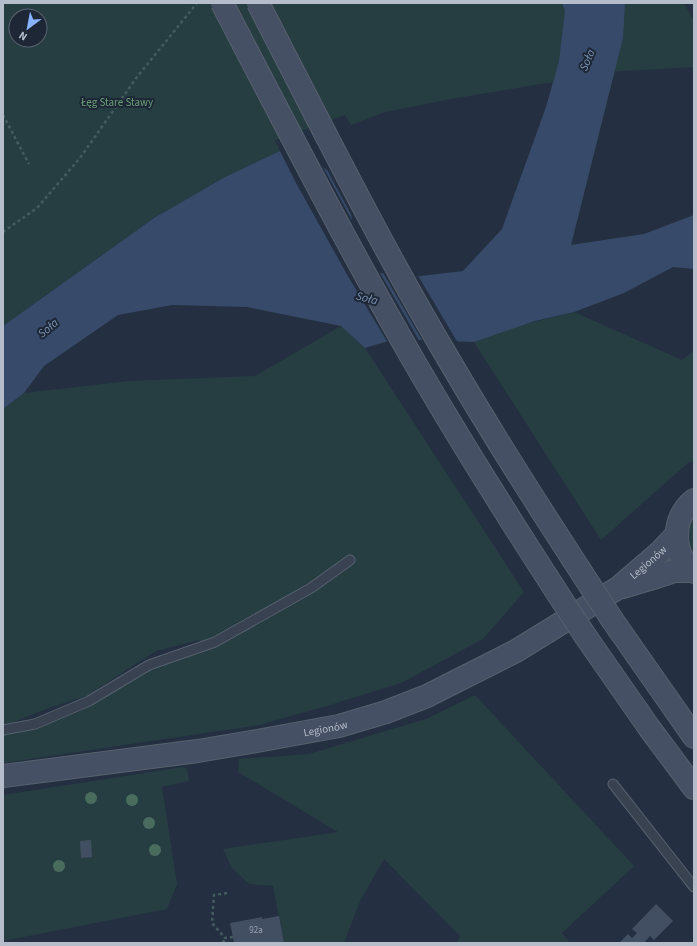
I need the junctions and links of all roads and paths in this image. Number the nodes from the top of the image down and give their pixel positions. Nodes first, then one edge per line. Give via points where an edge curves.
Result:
1 (198, 3) edge
2 (222, 3) edge
3 (258, 3) edge
4 (3, 116) edge
5 (29, 164) dead end
6 (3, 232) edge
7 (694, 500) edge
8 (677, 534) junction
9 (350, 560) dead end
10 (693, 571) edge
11 (618, 588) junction
12 (3, 730) edge
13 (694, 737) edge
14 (3, 776) edge
15 (613, 784) dead end
16 (694, 788) edge
17 (694, 887) edge
18 (227, 893) dead end
19 (232, 937) dead end
20 (226, 938) junction
21 (223, 943) edge

1 - 6 path via 137,77 80,158 37,208
2 - 16 main road, bridge via 347,242 488,485 586,637
3 - 13 main road, bridge via 375,229 448,360 613,621
4 - 5 path
7 - 8 main road via 681,516
8 - 10 main road via 680,554
8 - 11 main road, Legionów
9 - 12 lane via 311,588 215,642 149,665 89,701 35,724
10 - 11 main road, Legionów via 674,571
11 - 14 main road, Legionów via 516,651 427,696 386,712 339,726 198,751
15 - 17 lane
18 - 20 path via 214,895 212,923
19 - 20 path
20 - 21 path

